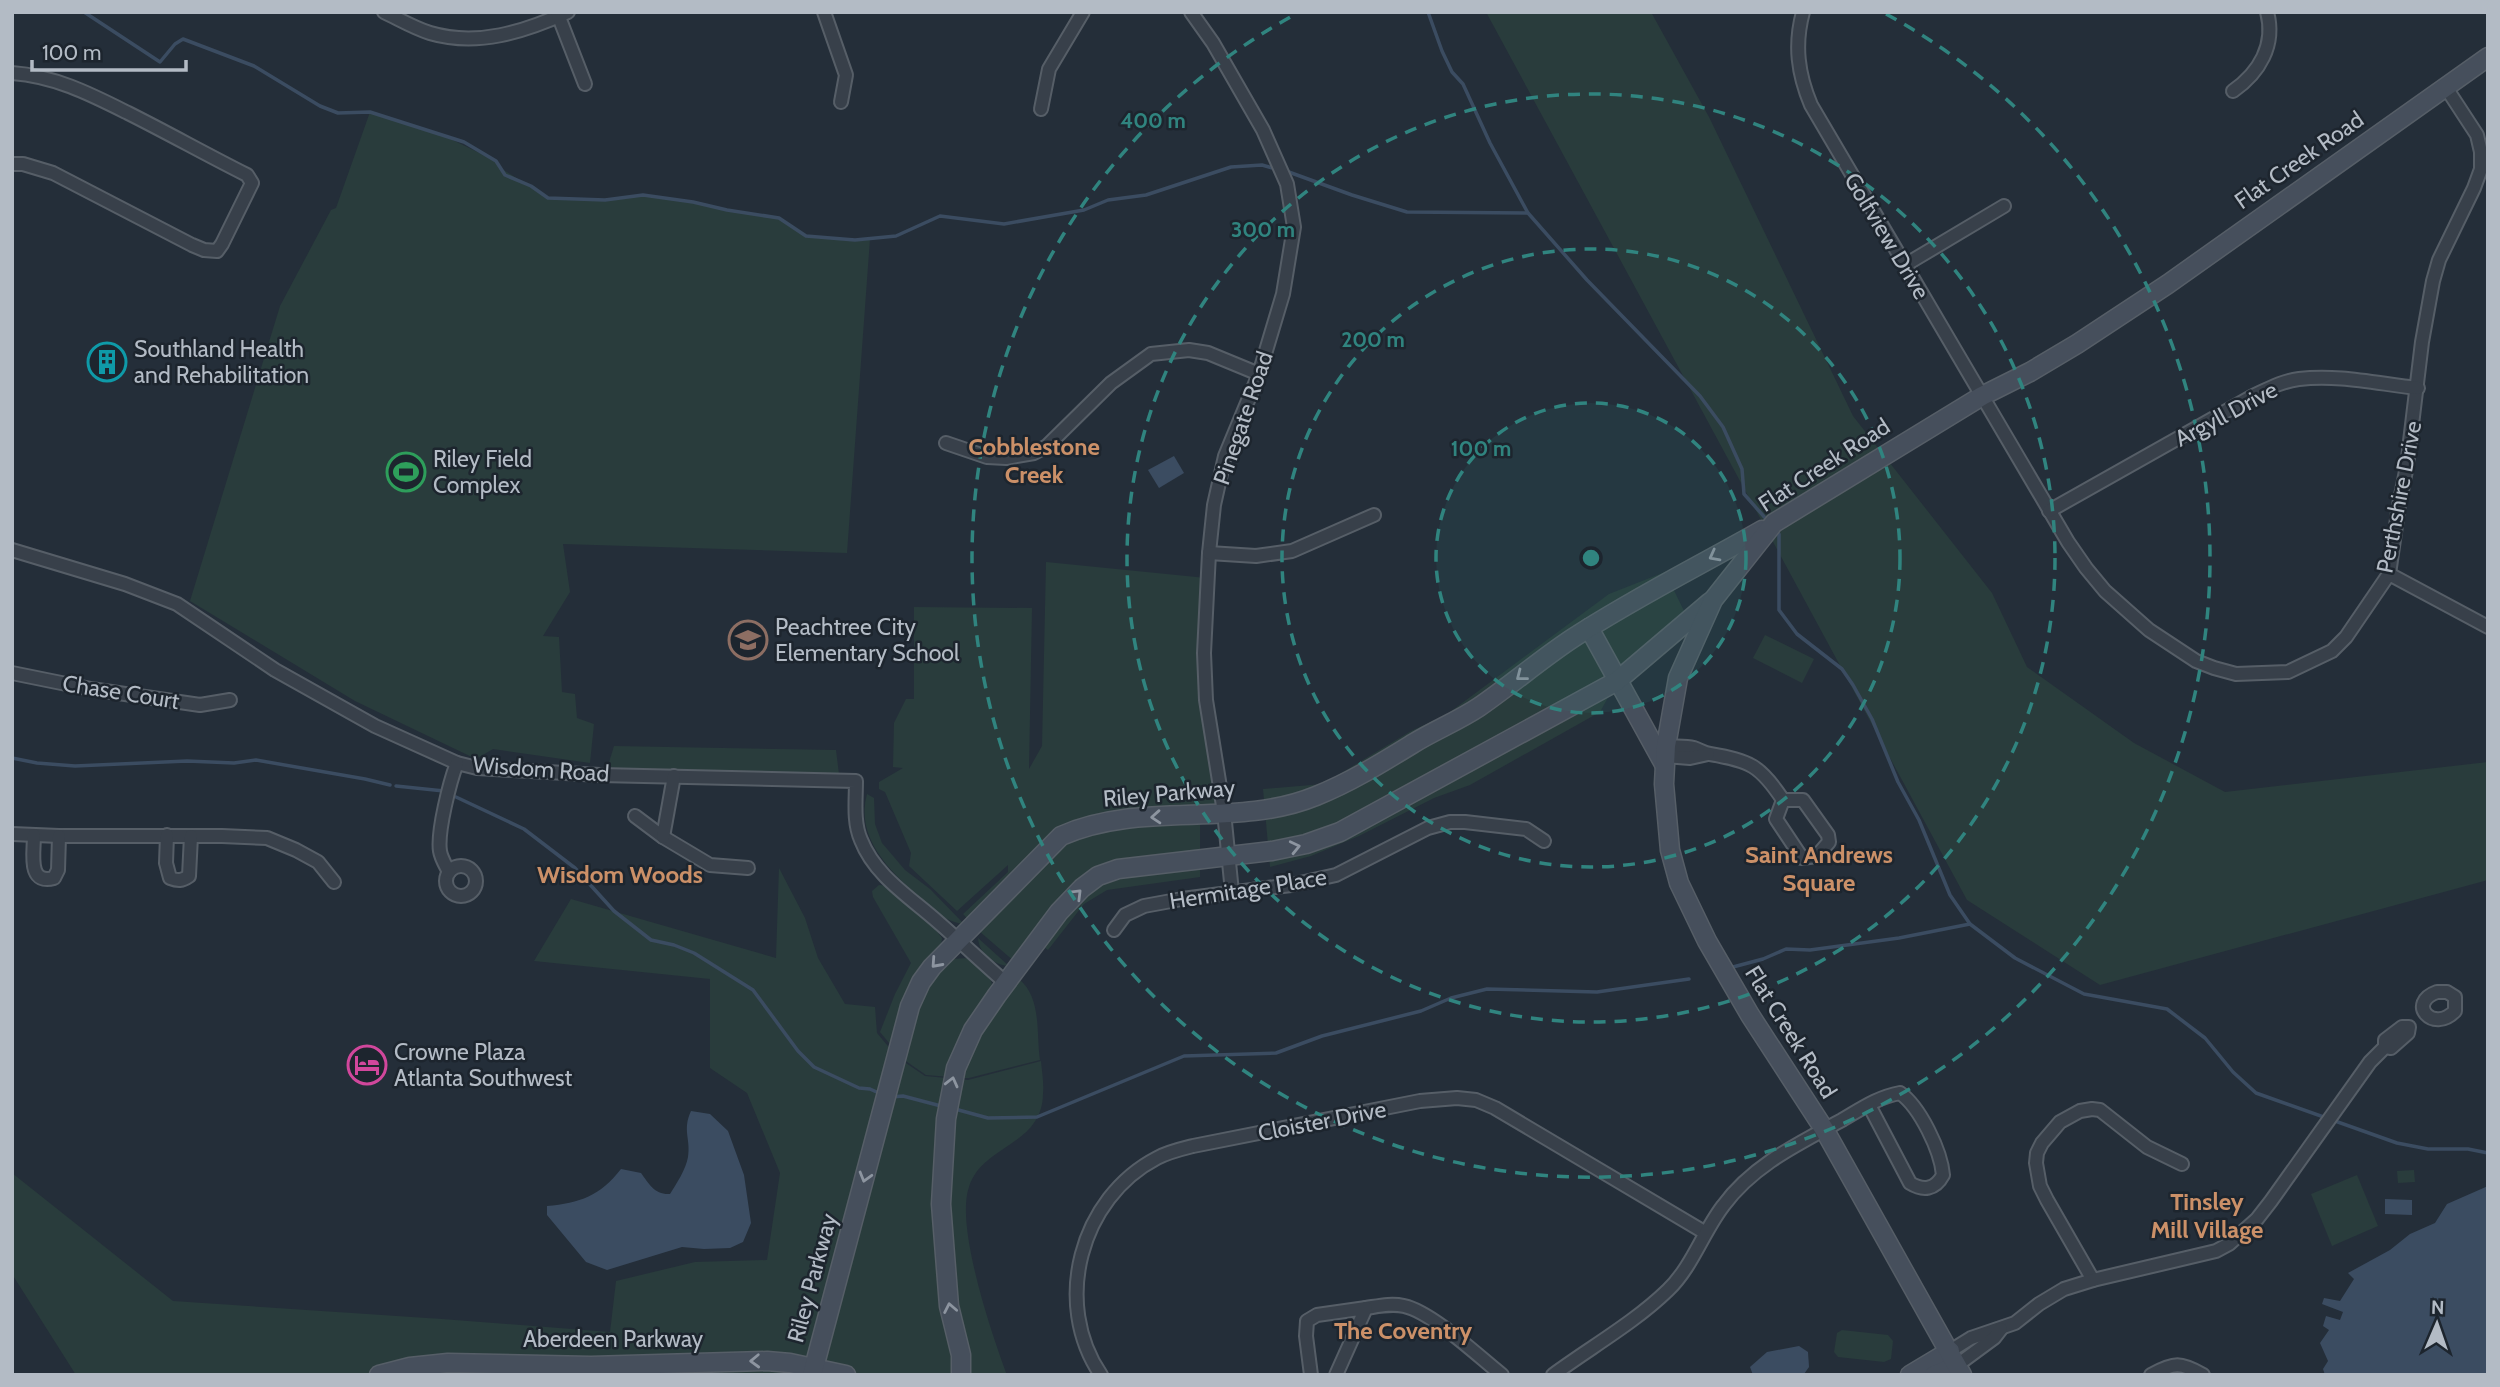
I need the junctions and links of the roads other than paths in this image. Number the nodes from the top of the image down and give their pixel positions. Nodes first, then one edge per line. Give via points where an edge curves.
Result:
1 (384, 12) edge
2 (824, 12) edge
3 (1083, 12) edge
4 (1191, 12) edge
5 (1802, 12) edge
6 (2267, 12) edge
7 (561, 14) edge
8 (2488, 57) edge
9 (12, 73) edge
10 (585, 83) dead end
11 (2445, 86) junction
12 (2233, 91) dead end
13 (841, 102) dead end
14 (1041, 109) dead end
15 (12, 164) edge
16 (2004, 206) dead end
17 (1905, 265) junction
18 (1259, 374) junction
19 (2418, 388) junction
20 (1982, 397) junction
21 (946, 443) dead end
22 (2013, 447) joint
23 (2049, 511) junction
24 (1374, 515) dead end
25 (1774, 523) junction
26 (12, 550) edge
27 (1209, 553) junction
28 (2389, 573) junction
29 (1713, 600) junction
30 (2488, 627) edge
31 (1589, 628) junction
32 (12, 673) edge
33 (1617, 681) junction
34 (230, 701) dead end
35 (1665, 756) junction
36 (457, 762) junction
37 (674, 776) junction
38 (1783, 800) junction
39 (1224, 812) junction
40 (635, 816) dead end
41 (12, 834) edge
42 (34, 835) junction
43 (167, 835) junction
44 (59, 836) junction
45 (191, 836) junction
46 (663, 837) junction
47 (1544, 841) dead end
48 (1228, 857) junction
49 (748, 867) dead end
50 (449, 872) dead end
51 (334, 882) dead end
52 (1233, 892) junction
53 (1114, 930) dead end
54 (958, 940) junction
55 (1006, 983) junction
56 (2424, 1014) dead end
57 (1869, 1105) junction
58 (1824, 1129) junction
59 (2182, 1164) dead end
60 (1704, 1232) junction
61 (2093, 1280) junction
62 (1366, 1308) junction
63 (1956, 1364) edge
64 (813, 1371) edge
65 (379, 1375) edge
66 (846, 1375) edge
67 (961, 1375) edge
68 (1101, 1375) edge
69 (1311, 1375) edge
70 (1336, 1375) edge
71 (1502, 1375) edge
72 (1553, 1375) edge
73 (1910, 1375) edge
74 (1934, 1375) edge
75 (2151, 1375) edge
76 (2203, 1375) edge

1 - 7 street via 426,32 472,39 504,35
2 - 13 street via 846,75
3 - 14 street via 1049,69
4 - 18 street, Pinegate Road via 1263,130 1287,184 1294,228 1290,262
5 - 17 street, Golfview Drive via 1797,63 1805,90
6 - 12 street via 2269,39 2260,65
7 - 10 street
8 - 11 street, Flat Creek Road
9 - 15 street via 46,77 82,91 247,175 251,183 217,251 204,250 54,173
11 - 19 street, Perthshire Drive via 2477,135 2481,169 2439,260 2423,329
11 - 20 street, Flat Creek Road via 2168,284 2077,344
16 - 17 street
17 - 20 street, Golfview Drive
18 - 21 street via 1208,353 1151,354 1111,383 1047,446 1034,453 987,457
18 - 27 street, Pinegate Road via 1225,456
19 - 23 street, Argyll Drive via 2330,378 2283,383
19 - 28 street, Perthshire Drive
20 - 22 street, Golfview Drive
20 - 25 street, Flat Creek Road
22 - 23 street, Perthshire Drive
23 - 28 street, Perthshire Drive via 2094,579 2149,630 2196,661 2236,674 2288,672 2332,650
24 - 27 street via 1292,551 1264,556
25 - 29 street, Flat Creek Road
25 -> 31 street, Riley Parkway
26 - 36 street, Wisdom Road via 177,604 275,670 375,726
27 - 39 street, Pinegate Road via 1206,701
28 - 30 street
29 - 33 street
29 - 35 street, Flat Creek Road via 1678,678
31 - 33 street
31 -> 39 street, Riley Parkway via 1476,709 1338,786 1298,802
32 - 34 street, Chase Court via 200,705
33 - 35 street
48 -> 33 street via 1292,848 1340,832
35 - 38 street via 1693,748 1734,757 1766,776
35 - 58 street, Flat Creek Road via 1665,814 1679,883 1750,1016
36 - 37 street, Wisdom Road via 477,768
36 - 50 street via 441,833 440,852
37 - 46 street
37 - 54 street, Wisdom Road via 856,781 856,822 870,858 899,892
38 - 38 street via 1776,818 1802,858 1817,856 1825,850 1828,835 1803,800
39 - 48 street, Pinegate Road
39 -> 54 street, Riley Parkway via 1126,819 1061,836
40 - 46 street
41 - 42 street
42 - 44 street
42 - 44 street via 34,873 46,880 54,878 58,870
43 - 44 street
43 - 45 street
43 - 45 street via 167,873 176,881 189,876
45 - 51 street via 267,838 318,862
46 - 49 street via 710,865
47 - 52 street, Hermitage Place via 1526,829 1450,822 1428,828 1336,875
48 - 52 street, Pinegate Road
55 -> 48 street via 1059,912 1098,876 1138,866
52 - 53 street, Hermitage Place via 1144,906 1125,915
54 - 55 street, Wisdom Road
54 -> 64 street, Riley Parkway via 927,974 909,1006
67 -> 55 street via 942,1239 946,1119 962,1053
56 - 61 street via 2409,1027 2408,1034 2370,1062 2257,1219 2229,1244 2200,1256
57 - 57 street via 1910,1183 1927,1188 1939,1182 1943,1175 1937,1149 1910,1100 1900,1093
57 - 58 street
58 - 60 street via 1755,1171
58 - 63 street, Flat Creek Road
59 - 61 street via 2147,1147 2100,1110 2070,1116 2049,1133 2037,1153 2037,1174
60 - 68 street, Cloister Drive via 1517,1119 1476,1100 1420,1101 1193,1146 1157,1158 1127,1179 1105,1203 1088,1233 1075,1284 1076,1299 1085,1343
60 - 72 street via 1670,1289
61 - 63 street via 2051,1296 2001,1329 1971,1338
62 - 69 street via 1317,1315 1307,1321
62 - 70 street
62 - 71 street via 1414,1308
63 - 73 street
63 - 74 street
64 -> 65 street, Aberdeen Parkway via 767,1361 591,1366 448,1363
64 - 66 street, Aberdeen Parkway
75 - 76 street via 2170,1365 2186,1365

